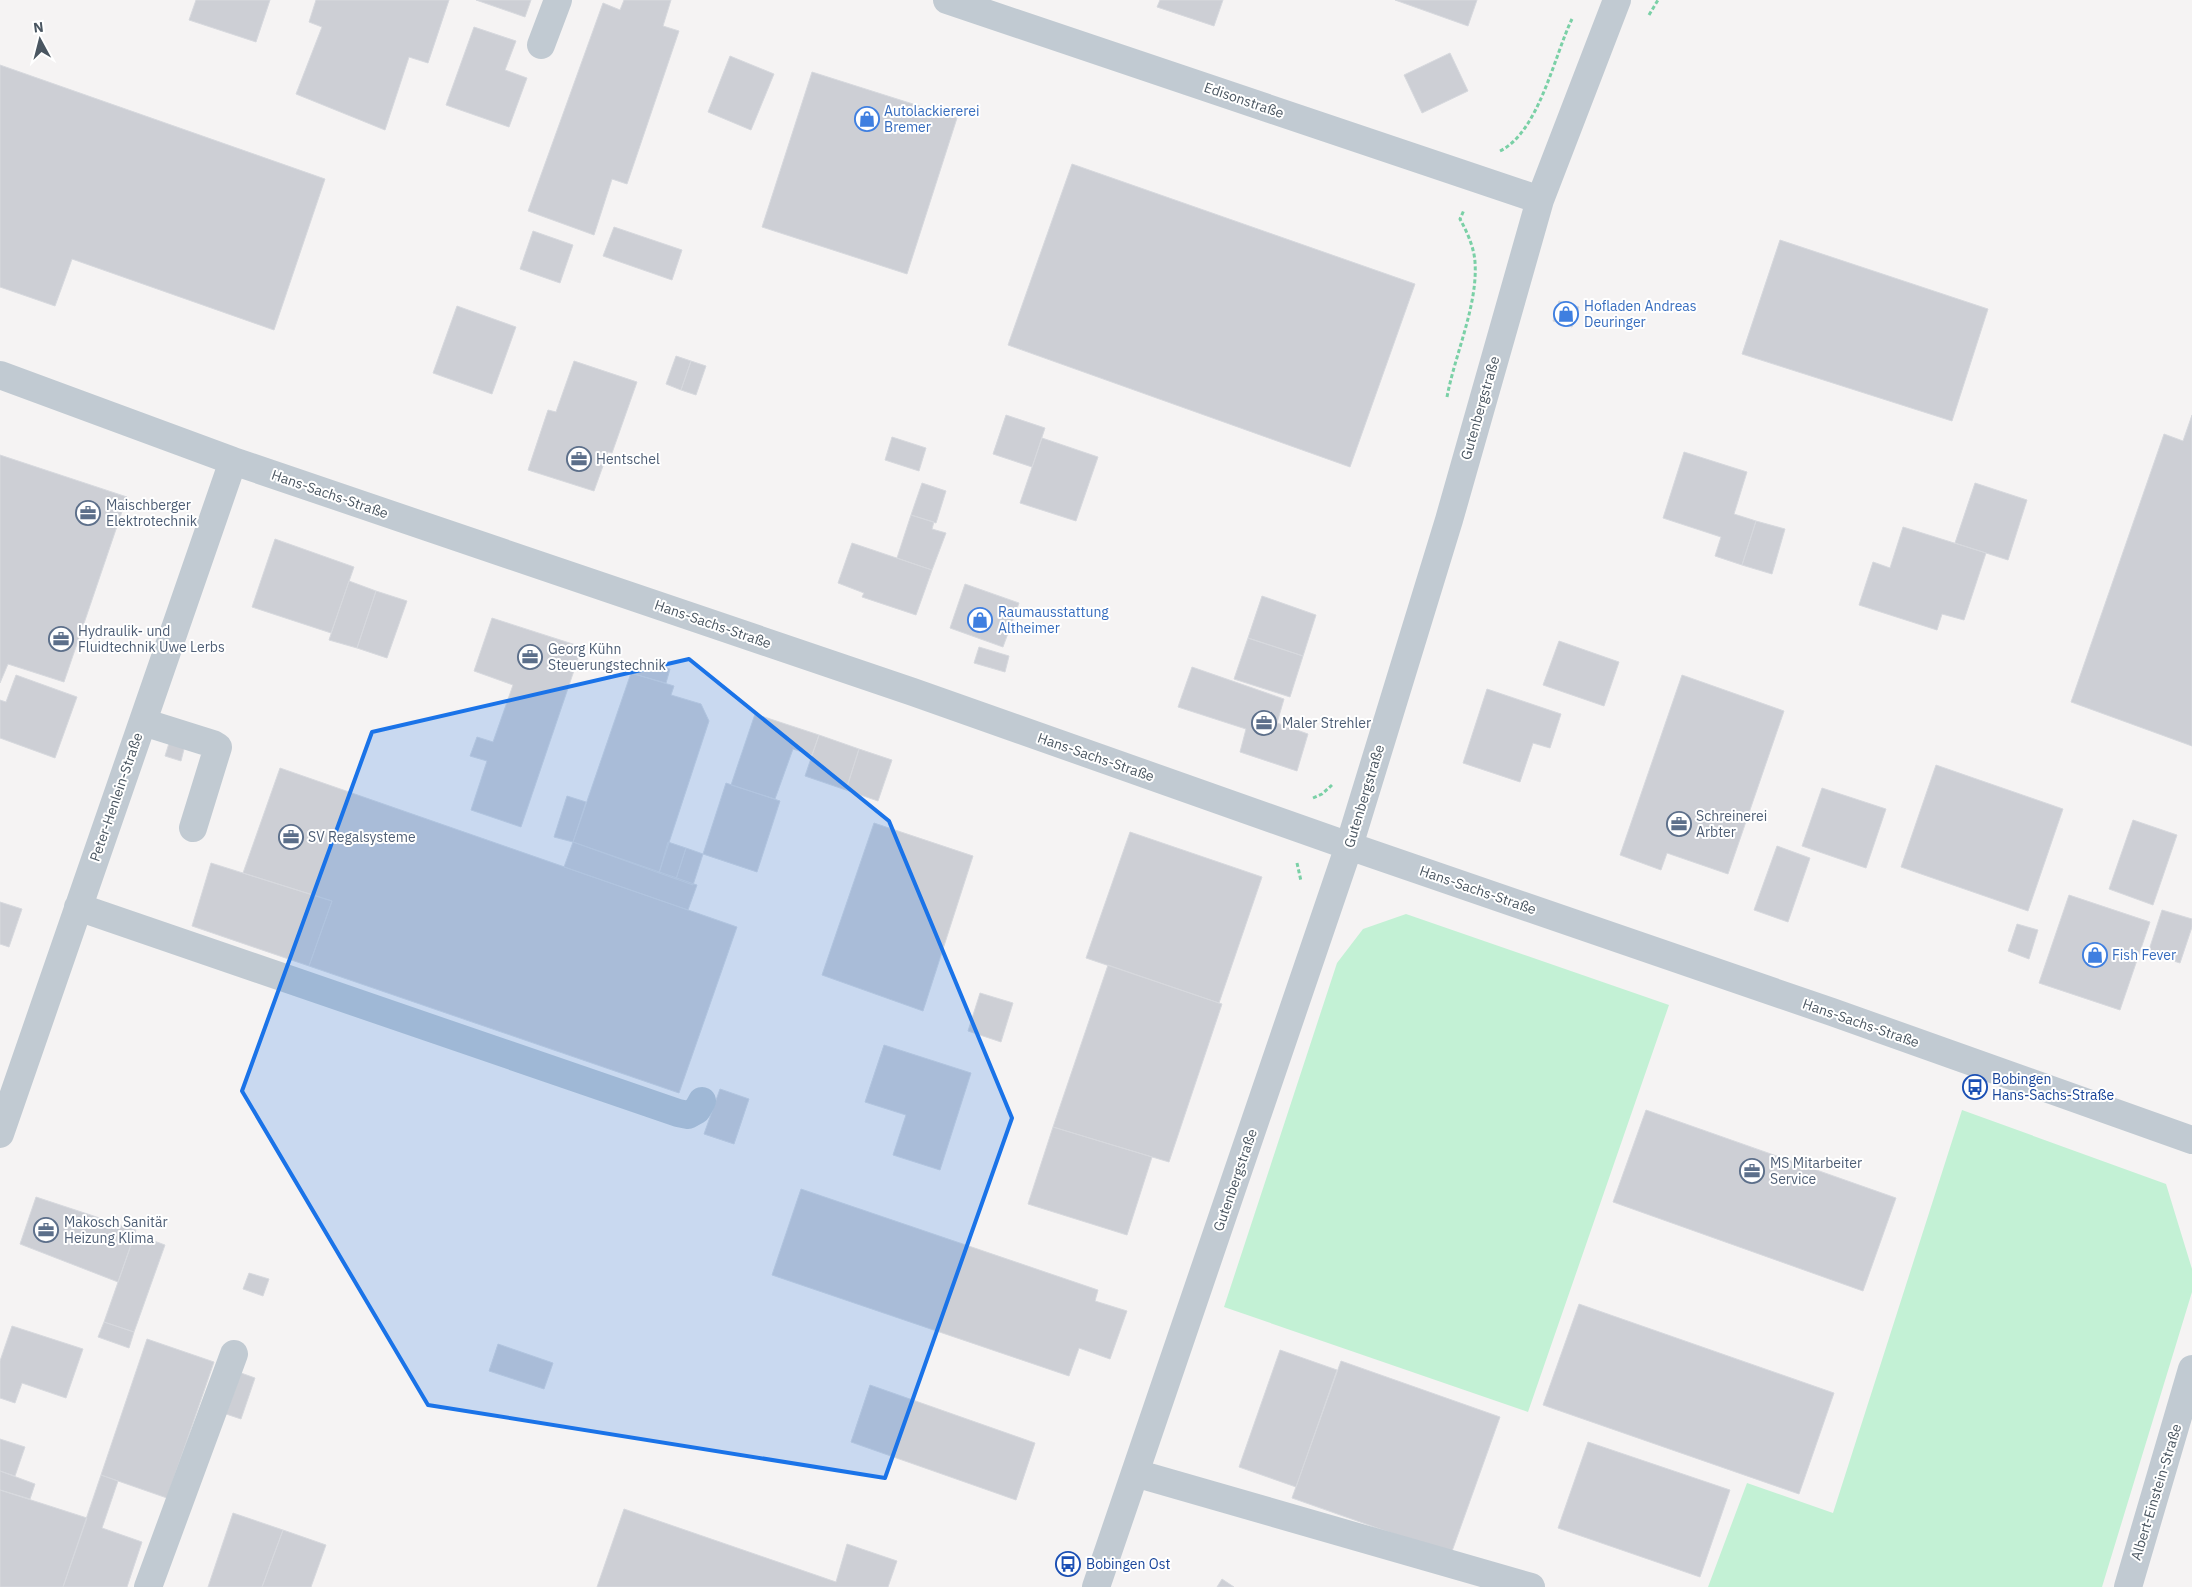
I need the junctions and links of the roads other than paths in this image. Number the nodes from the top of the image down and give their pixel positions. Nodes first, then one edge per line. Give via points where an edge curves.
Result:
1 (558, 0) edge
2 (947, 0) edge
3 (1617, 0) edge
4 (542, 45) dead end
5 (1540, 200) junction
6 (0, 375) edge
7 (233, 461) junction
8 (142, 722) junction
9 (193, 828) dead end
10 (1349, 846) junction
11 (78, 908) junction
12 (702, 1101) dead end
13 (0, 1134) edge
14 (2192, 1140) edge
15 (234, 1354) dead end
16 (2192, 1369) edge
17 (2187, 1406) edge
18 (1135, 1472) junction
19 (148, 1587) edge
20 (1096, 1587) edge
21 (1531, 1587) edge
22 (2128, 1587) edge

1 - 4 street
2 - 5 street, Edisonstraße
3 - 5 street, Gutenbergstraße
5 - 10 street, Gutenbergstraße via 1449,520
6 - 7 street, Hans-Sachs-Straße
7 - 8 street, Peter-Henlein-Straße
7 - 10 street, Hans-Sachs-Straße via 913,692
8 - 9 street via 218,747
8 - 11 street, Peter-Henlein-Straße
10 - 14 street, Hans-Sachs-Straße
10 - 18 street, Gutenbergstraße
11 - 12 street via 678,1113 688,1115 697,1110
11 - 13 street, Peter-Henlein-Straße
15 - 19 street
16 - 17 street, Albert-Einstein-Straße
17 - 22 street, Albert-Einstein-Straße
18 - 20 street, Gutenbergstraße
18 - 21 street

